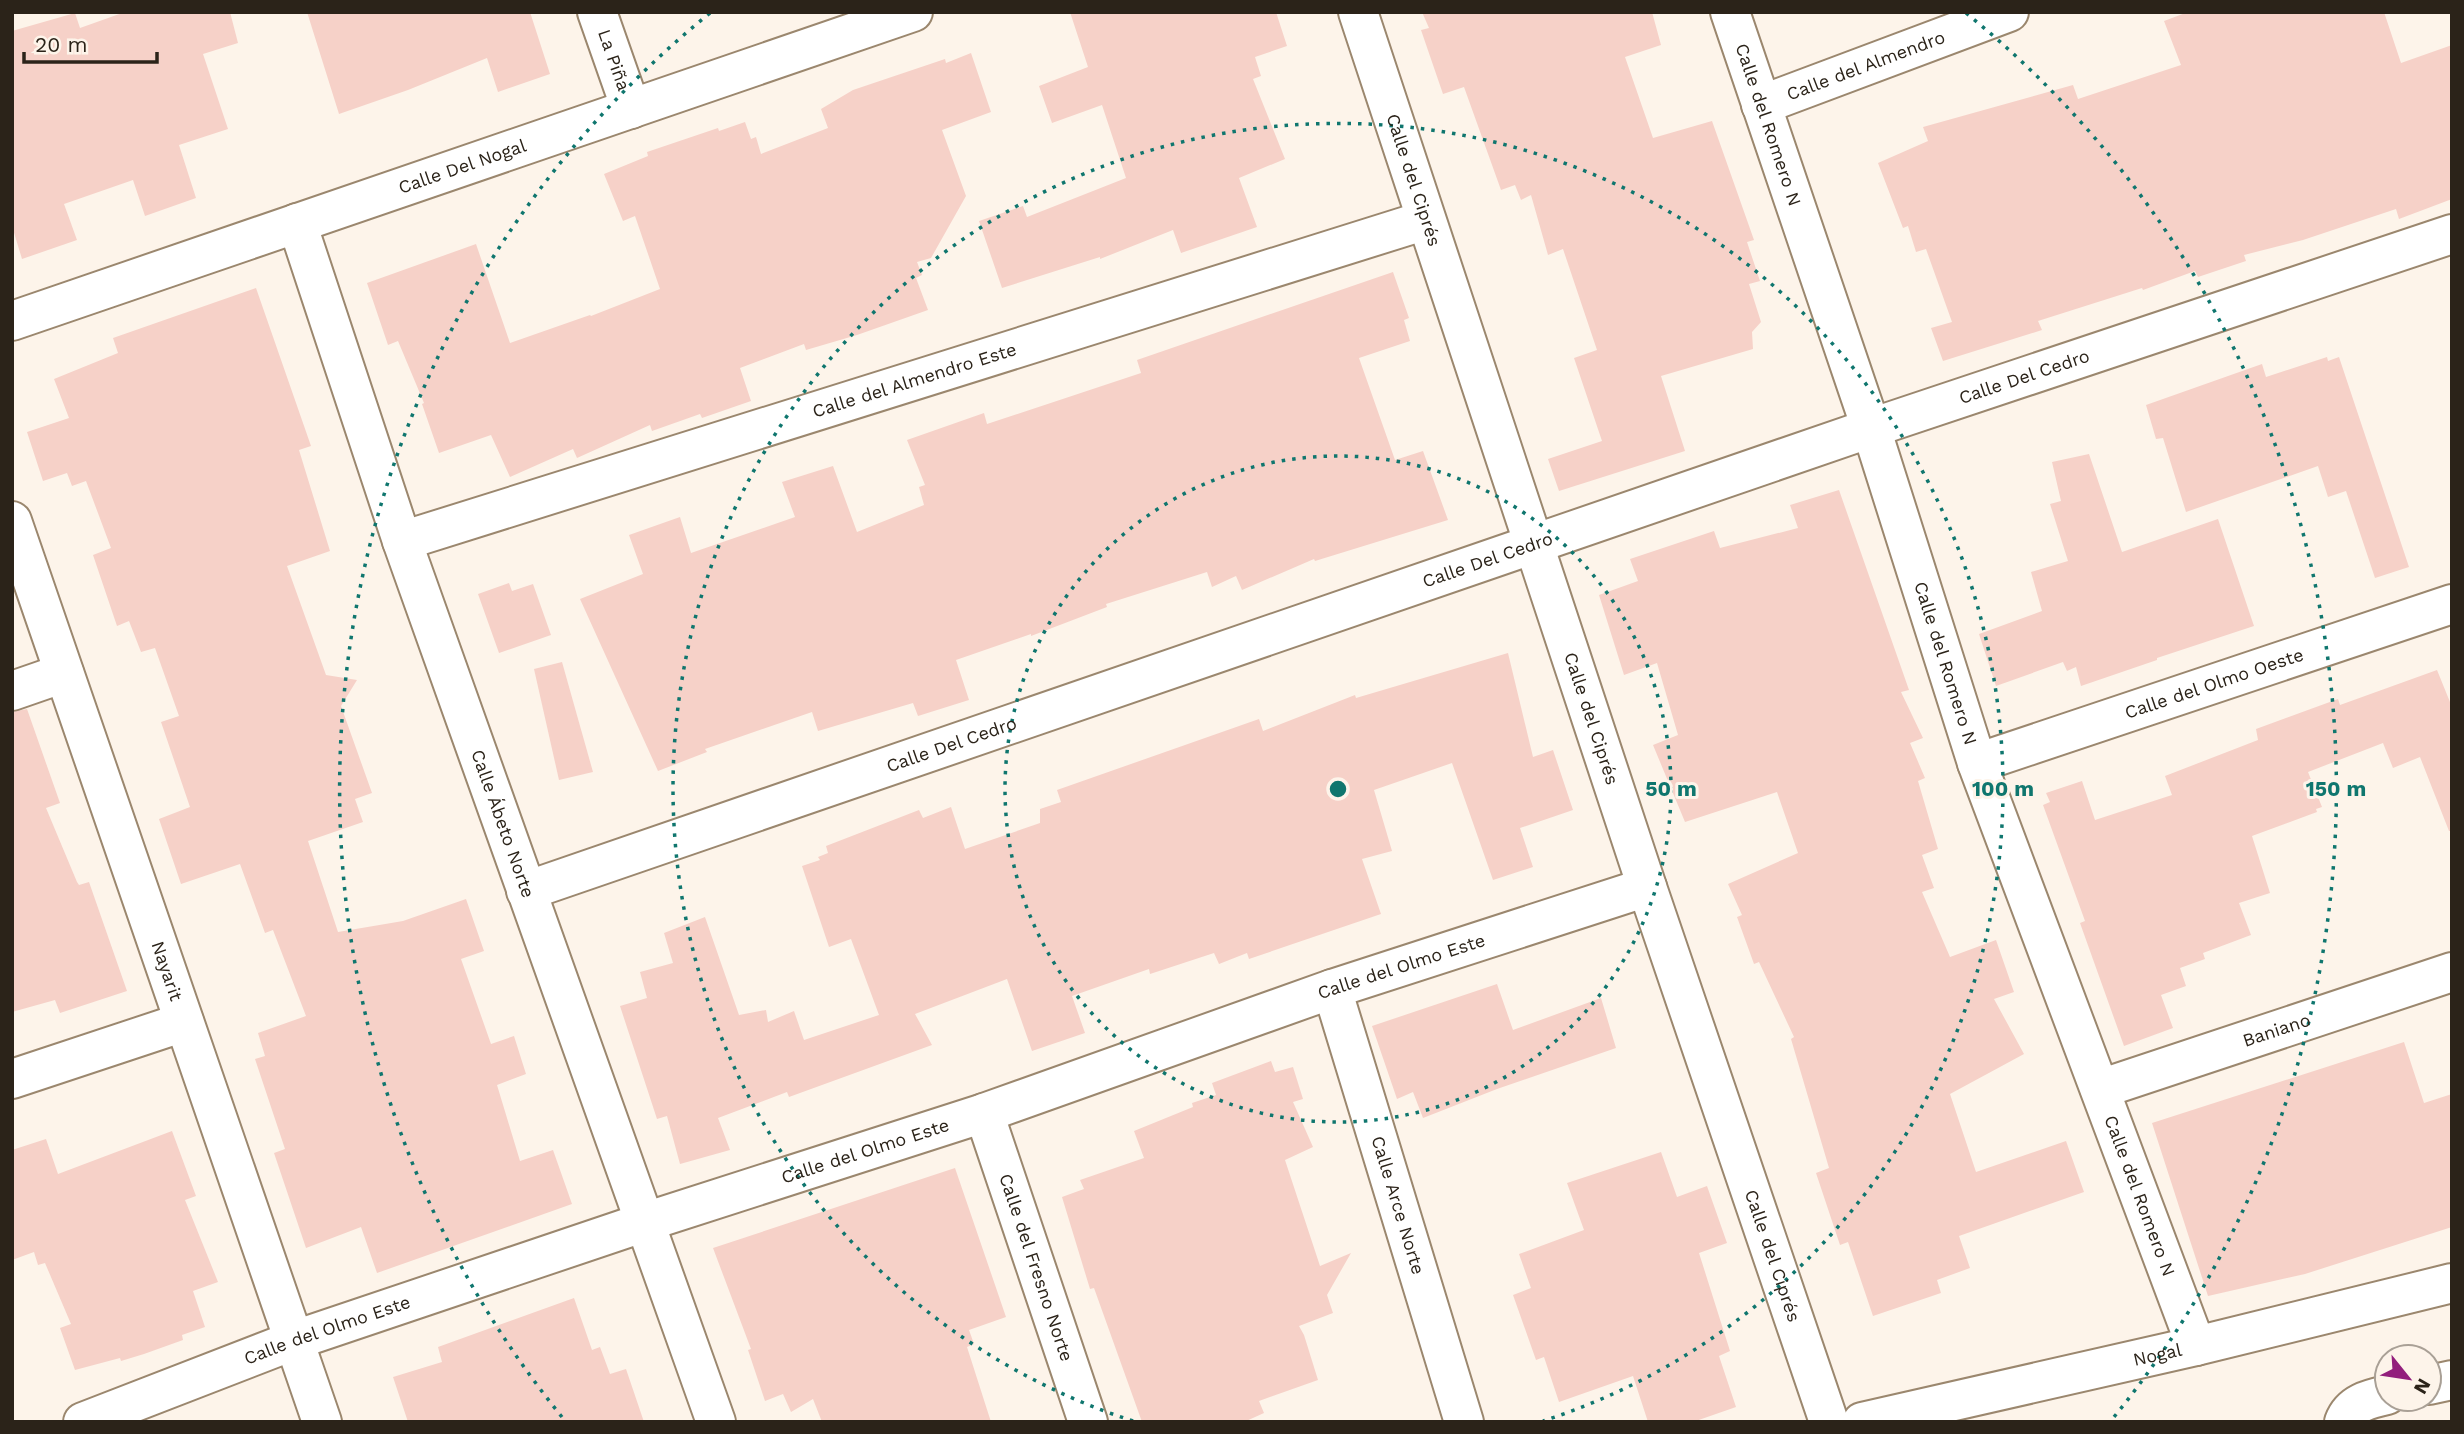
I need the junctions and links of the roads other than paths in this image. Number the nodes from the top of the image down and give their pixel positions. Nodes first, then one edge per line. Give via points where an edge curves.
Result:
1 (597, 12) edge
2 (913, 12) edge
3 (1358, 12) edge
4 (1730, 12) edge
5 (2009, 12) edge
6 (1761, 105) junction
7 (631, 109) junction
8 (1426, 220) junction
9 (297, 223) junction
10 (2452, 234) edge
11 (12, 320) edge
12 (1871, 428) junction
13 (12, 521) edge
14 (402, 541) junction
15 (1536, 545) junction
16 (2452, 604) edge
17 (64, 673) junction
18 (12, 691) edge
19 (1977, 763) junction
20 (1647, 887) junction
21 (526, 891) junction
22 (2452, 972) edge
23 (1332, 989) junction
24 (184, 1022) junction
25 (12, 1079) edge
26 (2100, 1089) junction
27 (984, 1113) junction
28 (645, 1222) junction
29 (2452, 1283) edge
30 (295, 1340) junction
31 (2196, 1346) junction
32 (2373, 1398) edge
33 (83, 1422) edge
34 (321, 1422) edge
35 (716, 1422) edge
36 (1088, 1422) edge
37 (1464, 1422) edge
38 (1829, 1422) edge
39 (1862, 1422) edge
40 (2344, 1422) edge

1 - 7 street, La Piña
2 - 7 street, Calle Del Nogal
3 - 8 street, Calle del Ciprés
4 - 6 street, Calle del Romero N
5 - 6 street, Calle del Almendro
6 - 12 street, Calle del Romero N
7 - 9 street, Calle Del Nogal
8 - 14 street, Calle del Almendro Este
8 - 15 street, Calle del Ciprés
9 - 11 street, Calle Del Nogal
9 - 14 street, Calle Ábeto Norte
10 - 12 street, Calle Del Cedro
12 - 15 street, Calle Del Cedro
12 - 19 street, Calle del Romero N
13 - 17 street, Nayarit
14 - 21 street, Calle Ábeto Norte
15 - 20 street, Calle del Ciprés
15 - 21 street, Calle Del Cedro
16 - 19 street, Calle del Olmo Oeste
17 - 18 street
17 - 24 street, Nayarit
19 - 26 street, Calle del Romero N
20 - 23 street, Calle del Olmo Este
20 - 38 street, Calle del Ciprés
21 - 28 street, Calle Ábeto Norte
22 - 26 street, Baniano
23 - 27 street, Calle del Olmo Este
23 - 37 street, Calle Arce Norte
24 - 25 street
24 - 30 street, Nayarit
26 - 31 street, Calle del Romero N
27 - 28 street, Calle del Olmo Este
27 - 36 street, Calle del Fresno Norte
28 - 30 street, Calle del Olmo Este
28 - 35 street, Calle Ábeto Norte
29 - 31 street, Nogal
30 - 33 street, Calle del Olmo Este
30 - 34 street, Nayarit
31 - 39 street, Nogal
32 - 40 street via 2353,1408

